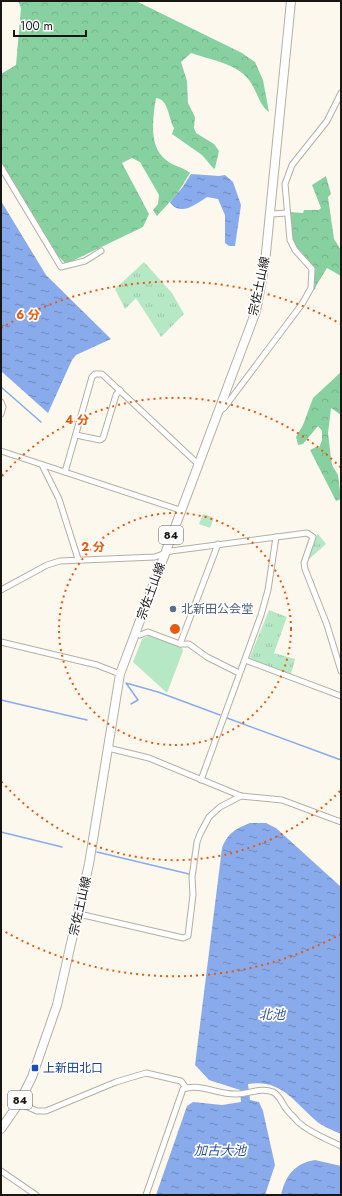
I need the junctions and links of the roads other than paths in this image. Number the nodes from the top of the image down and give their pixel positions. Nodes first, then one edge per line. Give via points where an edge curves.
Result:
1 (291, 1) edge
2 (341, 93) edge
3 (1, 167) edge
4 (287, 213) junction
5 (271, 214) junction
6 (101, 251) dead end
7 (120, 390) junction
8 (1, 402) edge
9 (218, 412) junction
10 (1, 414) edge
11 (76, 435) junction
12 (1, 451) edge
13 (198, 464) junction
14 (42, 465) junction
15 (65, 472) junction
16 (180, 510) junction
17 (276, 537) junction
18 (218, 544) junction
19 (164, 554) junction
20 (78, 559) junction
21 (1, 590) edge
22 (135, 633) junction
23 (1, 642) edge
24 (180, 644) junction
25 (245, 660) junction
26 (341, 670) edge
27 (239, 673) junction
28 (120, 674) junction
29 (341, 696) edge
30 (108, 748) junction
31 (201, 780) junction
32 (241, 796) junction
33 (341, 822) edge
34 (78, 914) junction
35 (186, 1088) junction
36 (18, 1103) junction
37 (1, 1129) edge
38 (341, 1146) edge
39 (1, 1171) edge
40 (36, 1195) edge
41 (146, 1195) edge

1 - 5 main road, 宗佐土山線 / 84
2 - 4 street via 327,121 292,165 285,184
3 - 6 street via 61,268 85,261
4 - 5 street
4 - 9 street via 290,240 295,250 312,268 311,288 302,304 224,408
5 - 9 main road, 宗佐土山線 / 84 via 263,281 256,311
7 - 11 street via 116,395 103,438 100,440
7 - 11 street via 102,374 93,376
7 - 13 street
8 - 10 street
9 - 13 main road, 宗佐土山線 / 84
11 - 15 street
12 - 14 street
13 - 16 main road, 宗佐土山線 / 84
14 - 15 street
14 - 20 street via 59,499
15 - 16 street
16 - 19 main road, 宗佐土山線 / 84
17 - 18 street
17 - 25 street via 268,590
17 - 26 street via 307,533 313,537 304,563 305,569
18 - 19 street
18 - 24 street
19 - 20 street via 155,557
19 - 22 main road, 宗佐土山線 / 84
20 - 21 street via 53,562
22 - 24 street via 148,632
22 - 28 main road, 宗佐土山線 / 84
23 - 28 street via 97,665
24 - 27 street via 189,644 207,657
25 - 27 street
25 - 29 street
27 - 31 street
28 - 30 main road, 宗佐土山線 / 84
30 - 31 street via 148,758
30 - 34 main road, 宗佐土山線 / 84
31 - 32 street
32 - 33 street via 282,800
32 - 34 street via 220,807 209,817 200,834 192,877 193,894 188,936 183,938
34 - 36 main road, 宗佐土山線 / 84 via 57,1005 32,1078
35 - 36 street via 181,1081 146,1073 116,1082 46,1111 37,1111
35 - 38 street via 201,1087 219,1093 238,1094 262,1090 277,1095 300,1123
35 - 41 street via 183,1089
36 - 37 main road, 宗佐土山線 / 84
39 - 40 street

